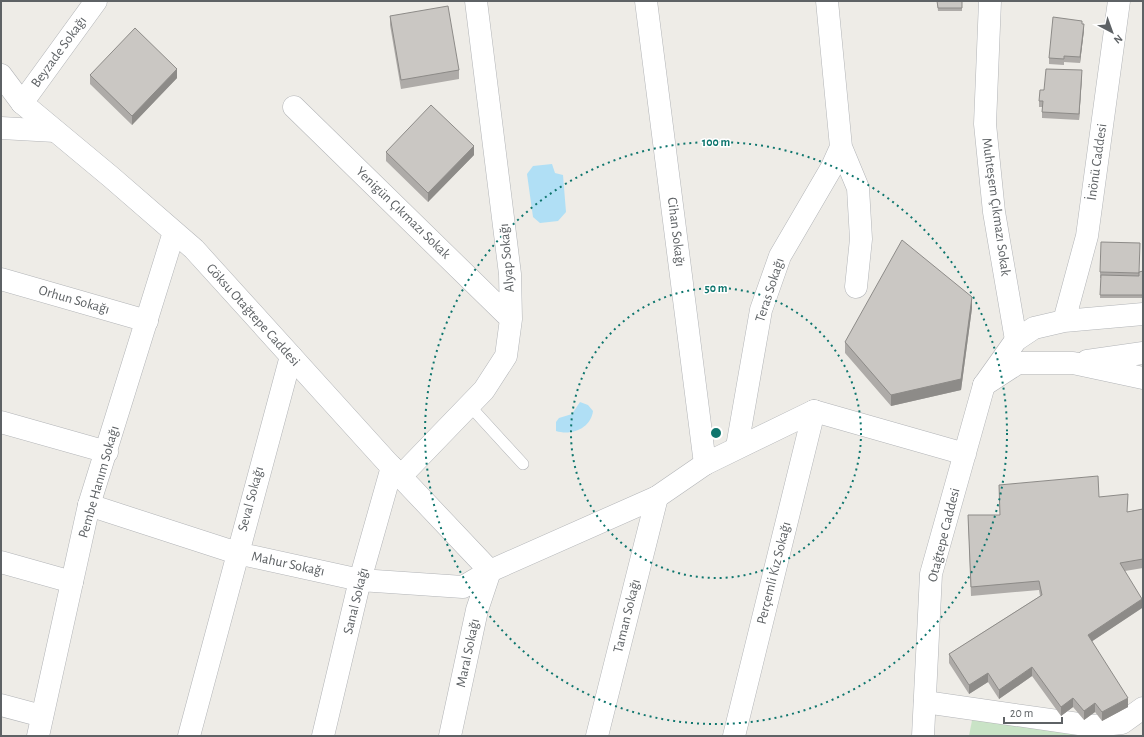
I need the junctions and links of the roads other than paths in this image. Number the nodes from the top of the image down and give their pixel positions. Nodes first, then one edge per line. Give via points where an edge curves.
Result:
1 (96, 1) edge
2 (476, 1) edge
3 (646, 1) edge
4 (827, 1) edge
5 (990, 1) edge
6 (1119, 1) edge
7 (1, 75) edge
8 (22, 103) junction
9 (294, 107) dead end
10 (1, 128) edge
11 (55, 130) junction
12 (841, 147) junction
13 (174, 232) junction
14 (1, 279) edge
15 (856, 287) dead end
16 (1143, 314) edge
17 (511, 319) junction
18 (147, 321) junction
19 (1064, 321) junction
20 (1016, 340) junction
21 (1143, 353) edge
22 (291, 356) junction
23 (1073, 362) junction
24 (1143, 378) edge
25 (984, 385) junction
26 (469, 405) junction
27 (814, 411) junction
28 (1, 422) edge
29 (737, 447) junction
30 (107, 452) junction
31 (965, 454) junction
32 (523, 464) dead end
33 (705, 464) junction
34 (397, 472) junction
35 (657, 497) junction
36 (90, 505) junction
37 (236, 553) junction
38 (1, 562) edge
39 (490, 571) junction
40 (360, 580) junction
41 (72, 582) junction
42 (925, 702) junction
43 (1, 705) edge
44 (1143, 708) edge
45 (40, 726) edge
46 (189, 736) edge
47 (323, 736) edge
48 (450, 736) edge
49 (597, 736) edge
50 (734, 736) edge
51 (923, 736) edge

1 - 8 street, Beyzade Sokağı
2 - 17 street, Alyap Sokağı via 510,274
3 - 33 street, Cihan Sokağı
4 - 12 street, Teras Sokağı
5 - 20 street, Muhteşem Çıkmazı Sokak via 985,124 994,212
6 - 19 street, İnönü Caddesi via 1087,236
7 - 8 street, Göksu Otağtepe Caddesi
8 - 11 street, Göksu Otağtepe Caddesi
9 - 17 street, Yenigün Çıkmazı Sokak
10 - 11 street
11 - 13 street, Göksu Otağtepe Caddesi
12 - 15 street, Teras Sokağı via 858,188 861,239
12 - 29 street, Teras Sokağı via 780,256 761,310
13 - 18 street, Pembe Hanım Sokağı
13 - 22 street, Göksu Otağtepe Caddesi via 194,249
14 - 18 street, Orhun Sokağı
16 - 19 street
17 - 26 street, Alyap Sokağı via 506,356 484,390
18 - 30 street, Pembe Hanım Sokağı
19 - 20 street via 1034,328
20 - 25 street
21 - 23 street
22 - 34 street, Göksu Otağtepe Caddesi
22 - 37 street, Seval Sokağı
23 - 24 street
23 - 25 street via 1018,363
25 - 31 street, Otağtepe Caddesi
26 - 32 lane
26 - 34 street, Alyap Sokağı
27 - 29 street, Mahur Sokağı
27 - 31 street
27 - 50 street, Perçemli Kız Sokağı
28 - 30 street
29 - 33 street, Mahur Sokağı
30 - 36 street, Pembe Hanım Sokağı
31 - 42 street, Otağtepe Caddesi via 931,574
33 - 35 street, Mahur Sokağı
34 - 39 street, Göksu Otağtepe Caddesi
34 - 40 street, Sanal Sokağı
35 - 39 street, Mahur Sokağı
35 - 49 street, Taman Sokağı
36 - 37 street, Mahur Sokağı
36 - 41 street, Pembe Hanım Sokağı
37 - 40 street, Mahur Sokağı
37 - 46 street, Seval Sokağı
38 - 41 street
39 - 40 street, Mahur Sokağı via 463,587
39 - 48 street, Maral Sokağı via 477,610
40 - 47 street, Sanal Sokağı
41 - 45 street, Pembe Hanım Sokağı
42 - 44 street via 1093,726 1122,723
42 - 51 street, Otağtepe Caddesi
43 - 45 street

